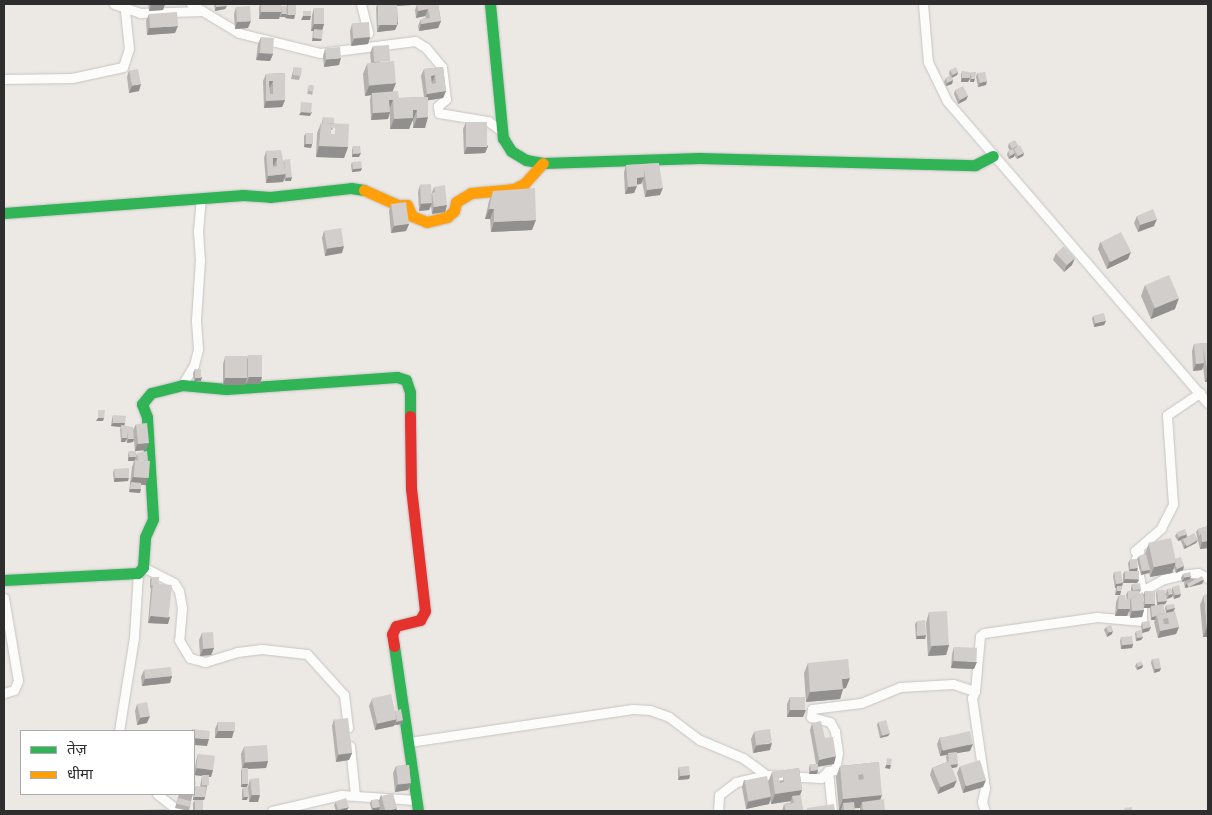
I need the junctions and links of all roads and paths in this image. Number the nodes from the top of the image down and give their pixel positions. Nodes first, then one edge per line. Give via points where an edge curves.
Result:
1 (114, 4) edge
2 (192, 4) edge
3 (360, 4) edge
4 (490, 4) edge
5 (923, 4) edge
6 (124, 10) junction
7 (202, 11) junction
8 (370, 49) junction
9 (4, 78) edge
10 (502, 131) junction
11 (988, 159) junction
12 (543, 163) junction
13 (201, 198) junction
14 (4, 213) edge
15 (182, 385) junction
16 (1196, 397) junction
17 (1208, 403) edge
18 (140, 570) junction
19 (1208, 578) edge
20 (4, 580) edge
21 (1142, 591) junction
22 (4, 598) edge
23 (975, 691) junction
24 (4, 693) edge
25 (119, 730) edge
26 (409, 742) junction
27 (828, 771) junction
28 (766, 775) junction
29 (157, 795) edge
30 (355, 795) junction
31 (416, 806) edge
32 (179, 811) edge
33 (272, 811) edge
34 (718, 811) edge
35 (832, 811) edge
36 (985, 811) edge

1 - 6 street
2 - 7 street
3 - 8 street via 367,19
4 - 10 street
5 - 11 street via 925,52 931,72
6 - 7 street via 156,14
6 - 9 street via 129,49 123,67 72,78
7 - 8 street via 246,36 320,53
8 - 10 street via 411,40 421,44 442,67 446,99 438,106 439,113 488,122
10 - 12 street via 506,145 518,156
11 - 12 street via 699,158
11 - 16 street
12 - 13 street via 524,184 514,189 471,193 456,202 454,211 447,217 427,222 412,216 407,205 360,189
13 - 14 street
13 - 15 street via 196,320 198,349 194,365
15 - 18 street via 151,393 142,404 147,418 153,519 145,536
15 - 26 street via 226,389 373,378 406,380 410,392 411,489 425,611 420,620 396,626 392,634 397,685
16 - 17 street
16 - 21 street via 1167,415 1173,504 1160,528 1135,551 1139,552 1136,559
18 - 20 street
18 - 25 street via 134,637
18 - 30 street via 174,583 179,590 182,608 179,640 190,658 204,662 237,652 262,649 299,652 312,657 344,695
19 - 21 street via 1198,573 1181,574
21 - 23 street via 1142,621 1097,617 984,633 980,636
22 - 24 street via 18,681 14,690
23 - 27 street via 953,684 909,685 861,703 812,710 811,717 830,722 835,731 837,765 835,770
23 - 36 street via 972,698 985,788 982,802
26 - 28 street via 633,709 650,710 669,717 700,740 743,758
26 - 31 street
27 - 28 street via 821,778
27 - 35 street
28 - 34 street via 729,785 718,796
29 - 32 street
30 - 31 street
30 - 33 street via 332,796

